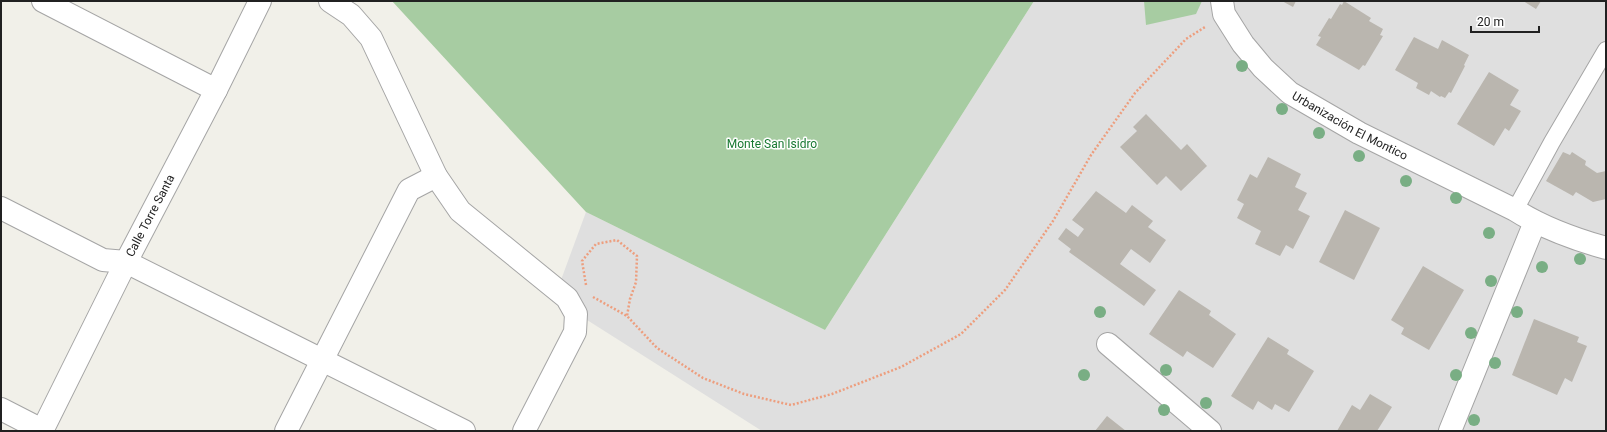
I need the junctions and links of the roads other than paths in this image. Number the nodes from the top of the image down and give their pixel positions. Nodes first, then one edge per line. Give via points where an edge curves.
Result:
1 (44, 1) edge
2 (260, 1) edge
3 (330, 1) edge
4 (1223, 8) edge
5 (1606, 50) edge
6 (216, 90) junction
7 (436, 176) junction
8 (1, 208) edge
9 (1515, 210) junction
10 (1535, 222) junction
11 (1606, 248) edge
12 (126, 262) junction
13 (1108, 344) dead end
14 (322, 361) junction
15 (1, 409) edge
16 (42, 430) edge
17 (286, 431) edge
18 (464, 431) edge
19 (524, 431) edge
20 (1210, 431) edge
21 (1450, 431) edge

1 - 6 street
2 - 6 street, Calle Torre Santa
3 - 7 street via 351,15 371,38
4 - 9 street, Urbanización El Montico via 1243,44 1263,68 1290,93 1358,133
5 - 9 street
6 - 12 street, Calle Torre Santa
7 - 14 street via 409,190
7 - 19 street via 460,211 567,298 576,314 575,332
8 - 12 street via 103,260
9 - 10 street, Urbanización El Montico
10 - 11 street, Urbanización El Montico via 1579,241
10 - 21 street
12 - 14 street
12 - 16 street, Calle Torre Santa
13 - 20 street
14 - 17 street
14 - 18 street
15 - 16 street

